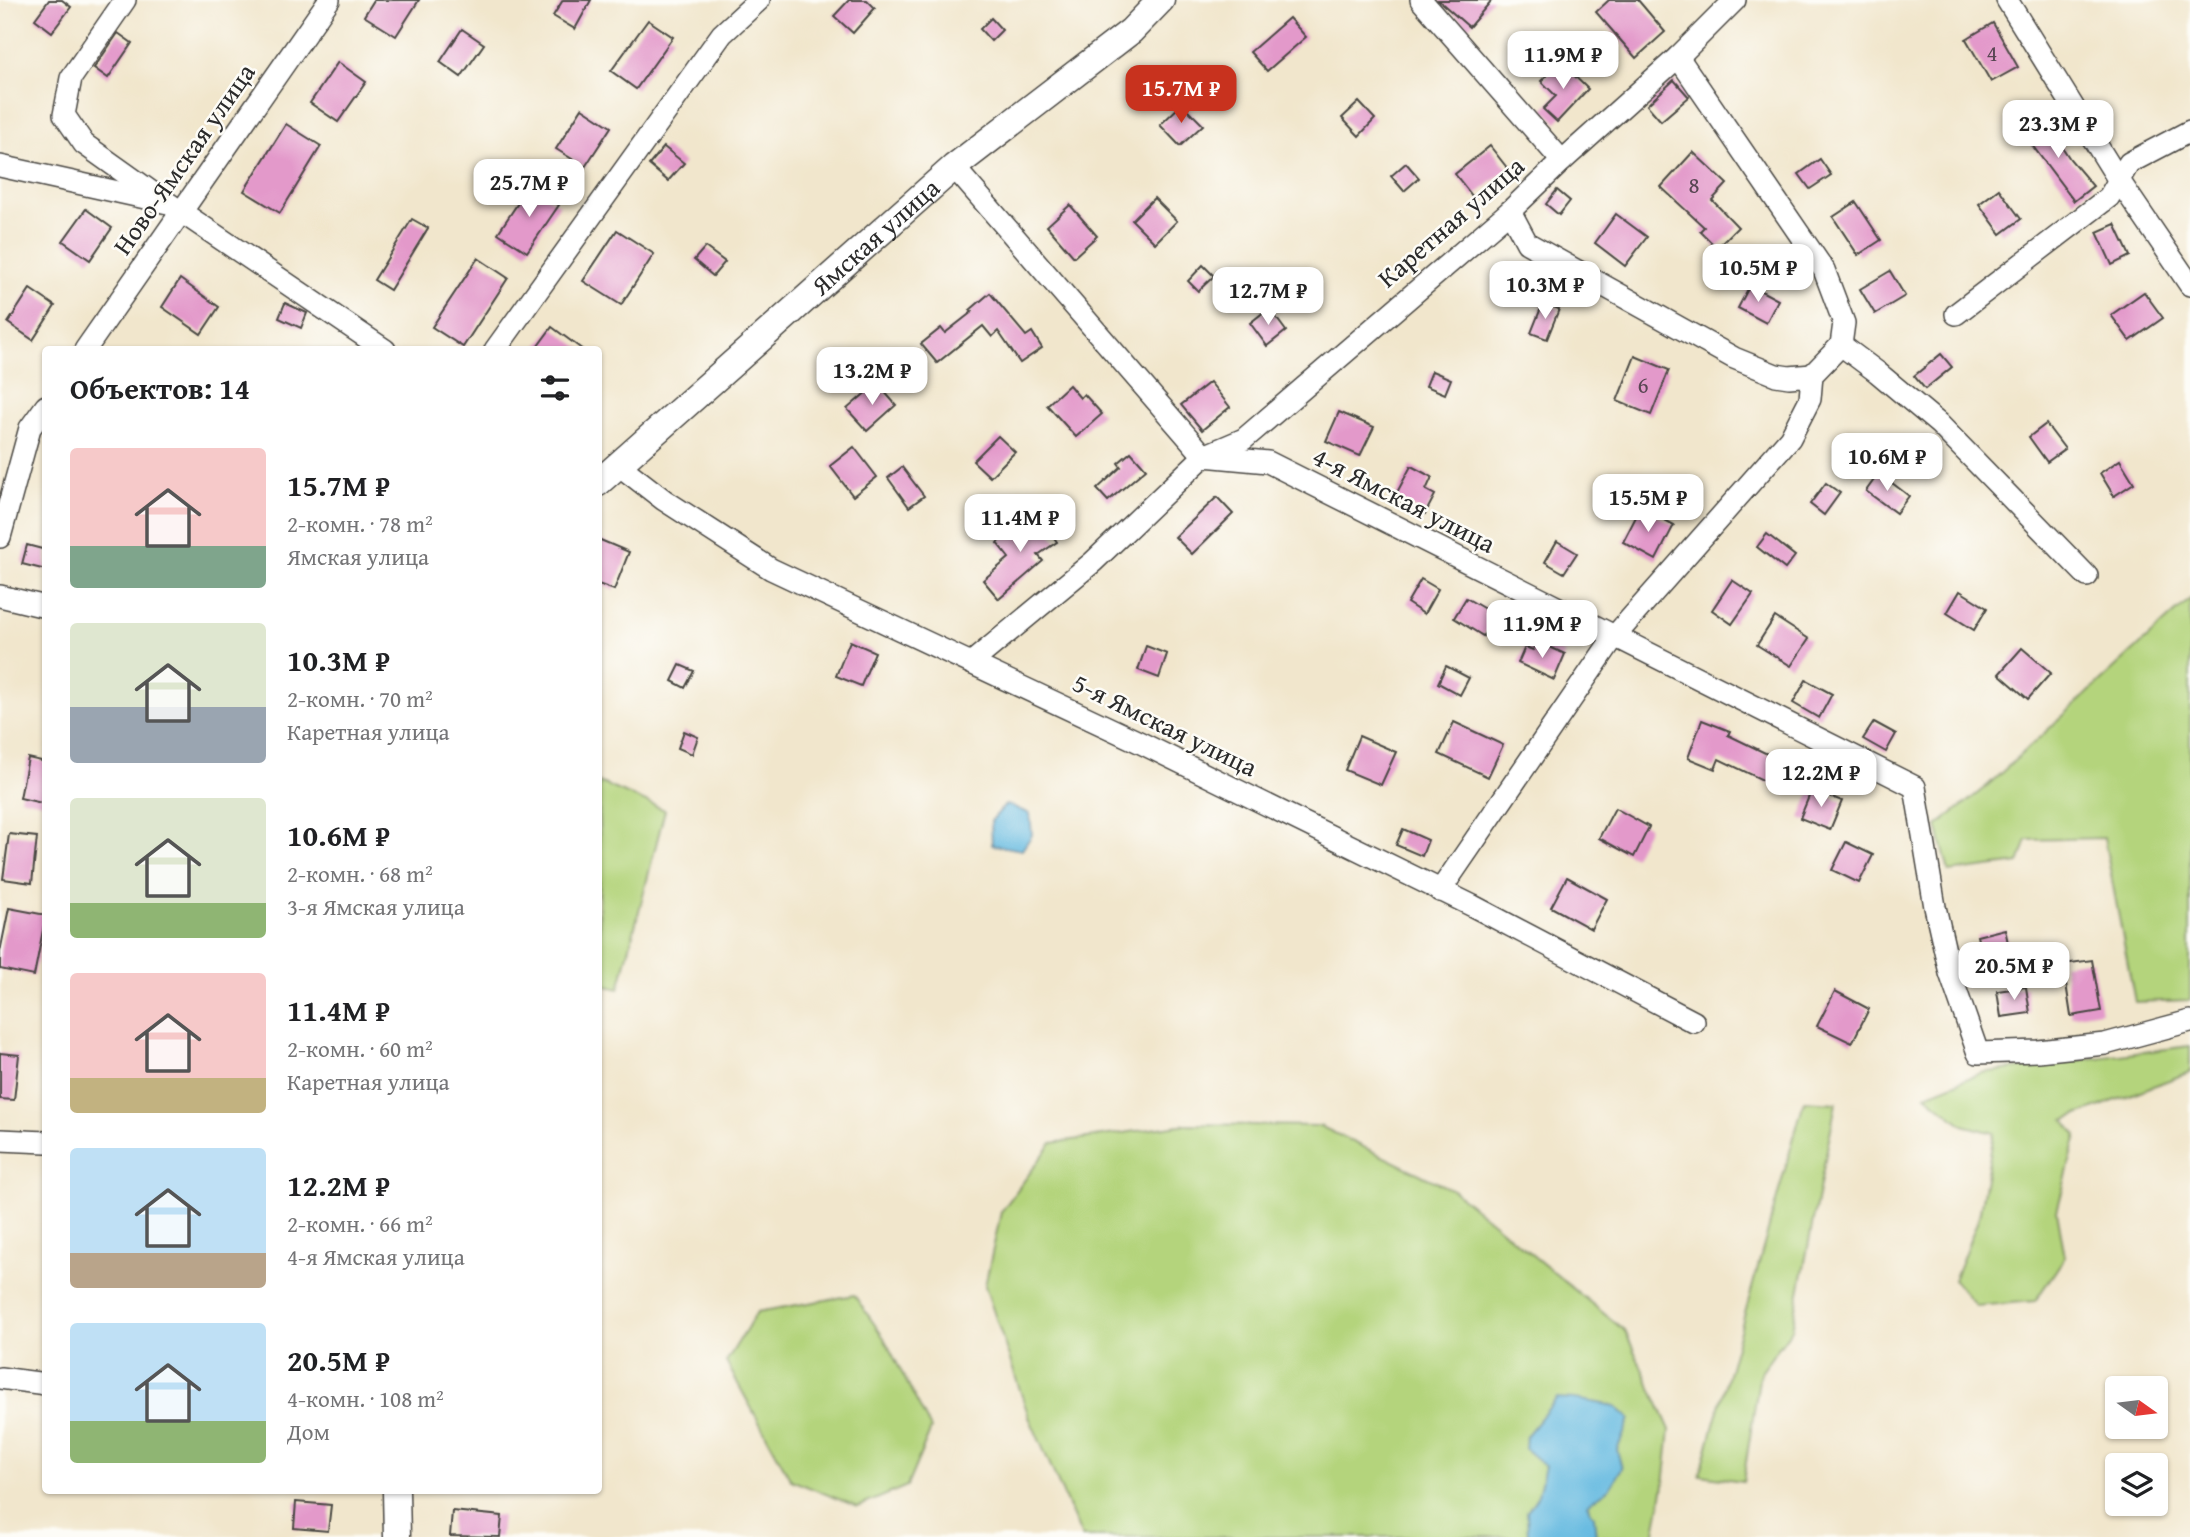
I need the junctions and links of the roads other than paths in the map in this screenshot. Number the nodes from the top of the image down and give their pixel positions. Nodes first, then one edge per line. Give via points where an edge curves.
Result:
1 (125, 0) edge
2 (329, 0) edge
3 (759, 0) edge
4 (1161, 0) edge
5 (1421, 0) edge
6 (1735, 0) edge
7 (2007, 0) edge
8 (1678, 57) junction
9 (2190, 131) edge
10 (1562, 161) junction
11 (0, 166) edge
12 (954, 167) junction
13 (2118, 179) junction
14 (174, 207) junction
15 (1510, 211) junction
16 (2190, 285) edge
17 (1956, 314) dead end
18 (1841, 345) junction
19 (87, 346) edge
20 (379, 346) edge
21 (498, 346) edge
22 (1812, 375) junction
23 (42, 412) edge
24 (1204, 456) junction
25 (620, 466) junction
26 (602, 480) edge
27 (0, 537) edge
28 (2087, 576) dead end
29 (0, 596) edge
30 (42, 606) edge
31 (1614, 637) junction
32 (971, 663) junction
33 (1440, 891) junction
34 (2190, 1021) edge
35 (1694, 1022) dead end
36 (0, 1140) edge
37 (42, 1142) edge
38 (0, 1378) edge
39 (42, 1383) edge
40 (396, 1494) edge
41 (397, 1537) edge

1 - 14 street via 71,78 64,115 84,144
2 - 14 street, Ново-Ямская улица
3 - 21 street via 722,34
4 - 12 street, Ямская улица via 1131,31
5 - 10 street
6 - 8 street, Каретная улица
7 - 13 street
8 - 10 street, Каретная улица
8 - 18 street via 1824,270 1844,323
9 - 13 street via 2129,163
10 - 15 street, Каретная улица
11 - 14 street
12 - 24 street
12 - 25 street, Ямская улица
13 - 16 street
13 - 17 street via 2109,198
14 - 19 street, Ново-Ямская улица
14 - 20 street
15 - 22 street via 1527,243 1734,359 1776,375
15 - 24 street, Каретная улица via 1244,439
18 - 22 street
18 - 28 street via 1939,424
22 - 31 street via 1810,399 1790,438
23 - 27 street via 30,428
24 - 31 street, 4-я Ямская улица via 1268,462
24 - 32 street, Каретная улица via 1093,562
25 - 26 street, Ямская улица
25 - 32 street, 5-я Ямская улица via 771,569
29 - 30 street
31 - 33 street
31 - 34 street, 4-я Ямская улица via 1915,787 1950,973 1978,1053 2105,1044
32 - 33 street, 5-я Ямская улица
33 - 35 street, 5-я Ямская улица
36 - 37 street
38 - 39 street
40 - 41 street

